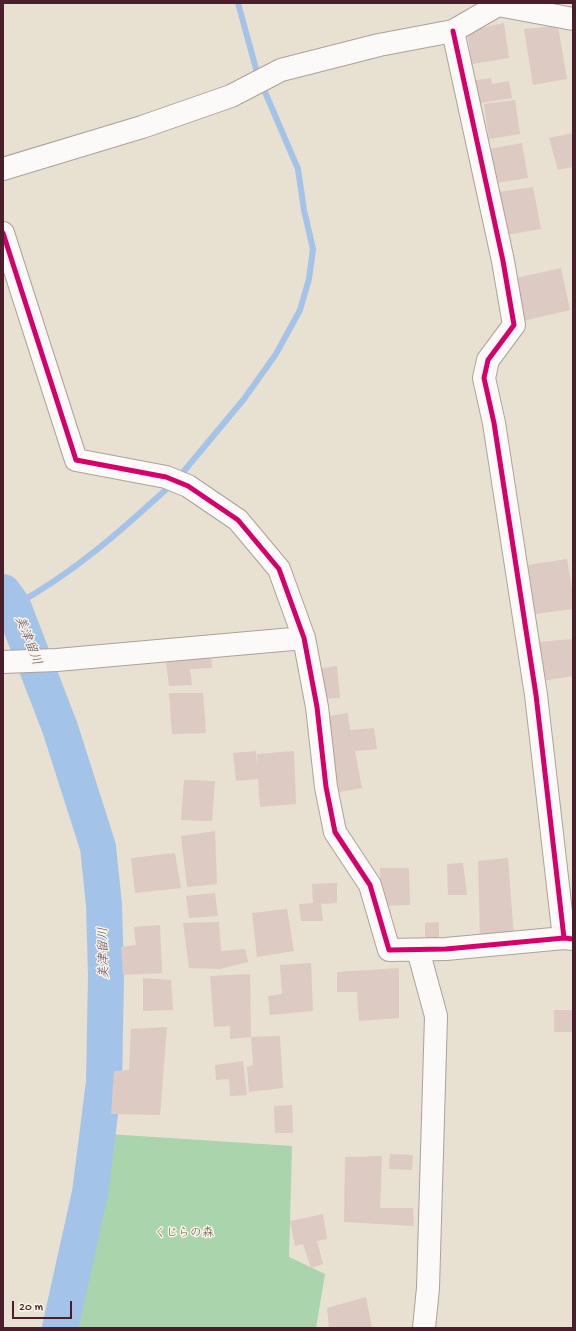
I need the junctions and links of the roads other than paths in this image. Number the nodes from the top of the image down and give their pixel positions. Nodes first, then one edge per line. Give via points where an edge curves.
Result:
1 (473, 3) edge
2 (573, 19) edge
3 (453, 31) junction
4 (3, 169) edge
5 (3, 232) edge
6 (304, 638) junction
7 (3, 662) edge
8 (568, 939) edge
9 (418, 950) junction
10 (424, 1328) edge

1 - 3 street via 469,14
2 - 3 street via 498,5
3 - 4 street via 281,70 231,96 142,127
3 - 8 street via 500,246 514,325 488,360 484,378 494,423 536,695
5 - 6 street via 76,460 174,480 188,486 238,520 279,569
6 - 7 street via 57,660
6 - 9 street via 335,832 370,885 389,950
8 - 9 street
9 - 10 street via 436,1016 428,1288

